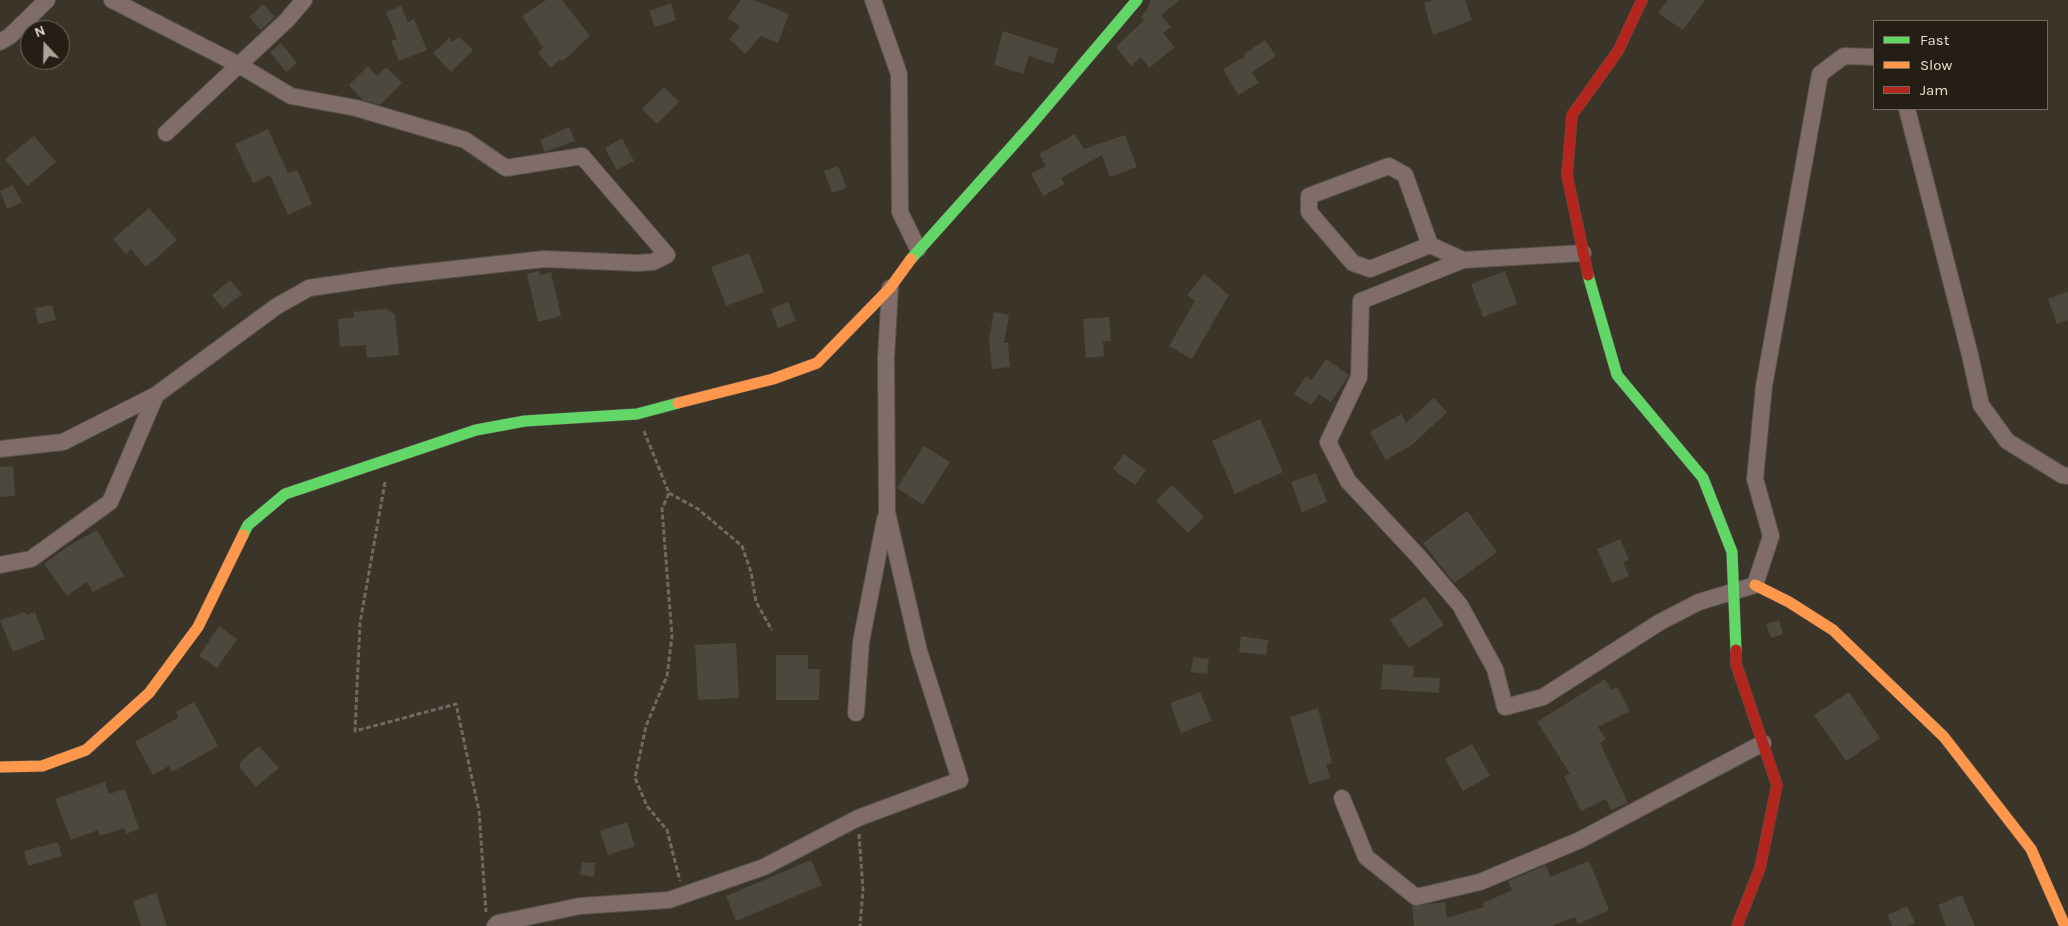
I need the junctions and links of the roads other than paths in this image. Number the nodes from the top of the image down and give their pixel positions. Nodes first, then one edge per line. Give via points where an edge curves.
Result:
1 (47, 0) edge
2 (112, 0) edge
3 (304, 0) edge
4 (872, 0) edge
5 (1641, 1) edge
6 (1129, 2) edge
7 (0, 42) edge
8 (1873, 57) edge
9 (239, 65) junction
10 (1907, 110) edge
11 (166, 133) dead end
12 (1430, 245) junction
13 (918, 249) junction
14 (1583, 253) junction
15 (1463, 260) junction
16 (890, 288) junction
17 (156, 395) junction
18 (0, 449) edge
19 (2068, 476) edge
20 (887, 512) junction
21 (0, 566) edge
22 (1756, 585) junction
23 (1733, 593) junction
24 (856, 713) dead end
25 (1763, 743) junction
26 (0, 767) edge
27 (1342, 798) dead end
28 (496, 924) edge
29 (1737, 926) edge
30 (2065, 926) edge

1 - 7 street
2 - 9 street
3 - 9 street
4 - 13 street via 899,74 900,212
5 - 14 street via 1618,51 1572,115 1567,175
6 - 13 street via 1032,124
8 - 22 street via 1844,56 1820,74 1764,386 1755,479 1771,536
9 - 11 street
9 - 17 street via 291,96 356,108 465,140 506,168 582,156 667,255 654,262 637,263 544,259 309,288 277,306
10 - 19 street via 1980,405 2007,441
12 - 12 street via 1404,175 1389,166 1309,196 1309,212 1353,263 1370,269
12 - 15 street
13 - 16 street
14 - 15 street
14 - 23 street via 1617,375 1703,478 1732,552
15 - 23 street via 1361,301 1359,377 1328,442 1348,481 1460,605 1496,668 1505,707 1543,697 1660,622 1699,602
16 - 20 street via 886,358
16 - 26 street via 817,363 773,379 637,414 525,421 476,430 285,494 248,526 198,627 149,693 86,750 42,766
17 - 18 street via 63,442
17 - 21 street via 110,502 31,559
20 - 24 street via 862,642
20 - 28 street via 919,651 960,780 858,818 764,867 669,900 580,906
22 - 23 street
22 - 30 street via 1833,630 1944,736 2031,848
23 - 25 street via 1736,664
25 - 27 street via 1580,840 1480,882 1416,897 1366,857
25 - 29 street via 1777,785 1760,868

